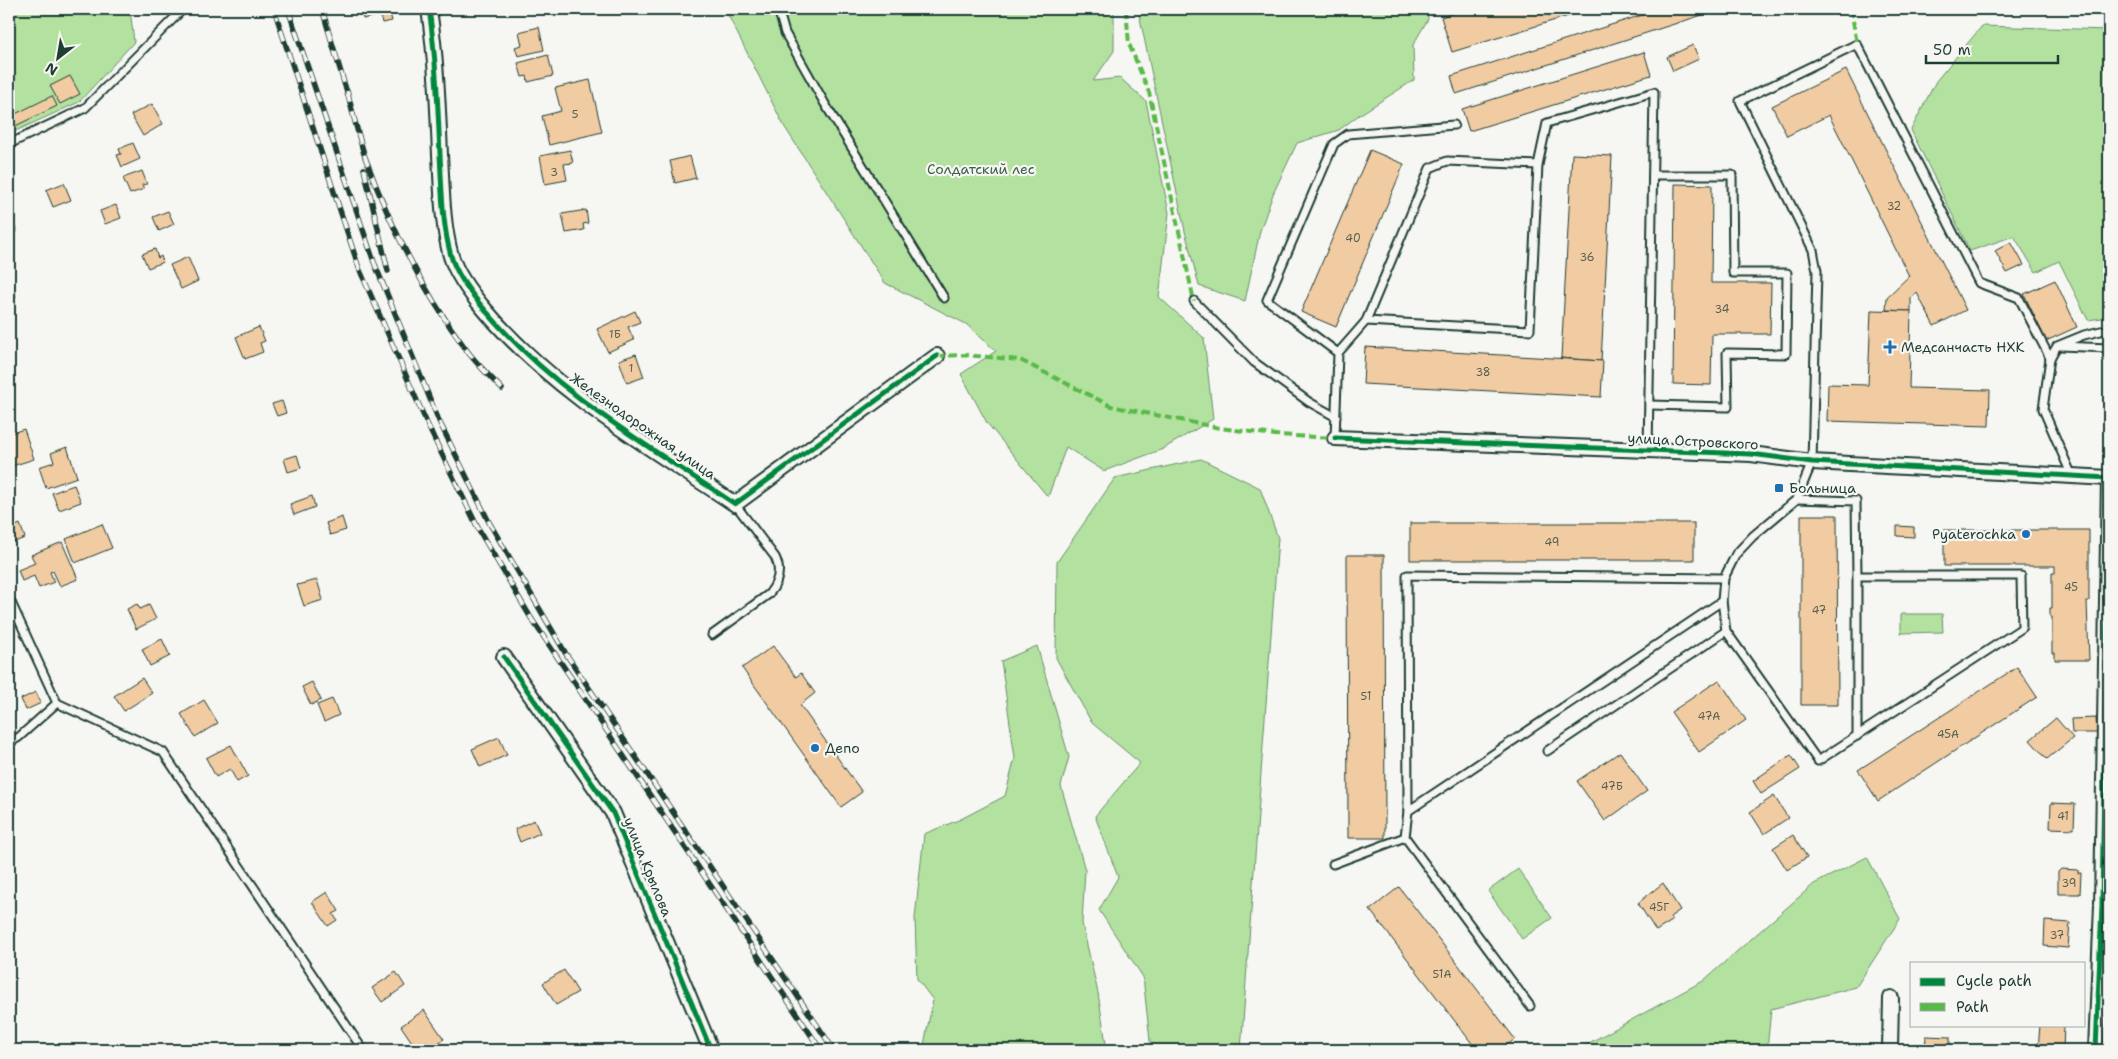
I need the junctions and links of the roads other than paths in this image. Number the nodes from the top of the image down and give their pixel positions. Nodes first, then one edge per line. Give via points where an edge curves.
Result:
1 (183, 9) edge
2 (429, 9) edge
3 (778, 9) edge
4 (1454, 126) dead end
5 (9, 144) edge
6 (1538, 165) junction
7 (1653, 175) junction
8 (944, 298) dead end
9 (1194, 301) dead end
10 (1366, 321) junction
11 (2109, 329) edge
12 (2057, 346) junction
13 (2109, 348) edge
14 (1338, 352) junction
15 (937, 356) dead end
16 (2050, 358) junction
17 (1650, 405) junction
18 (1336, 416) junction
19 (1335, 438) joint
20 (1648, 450) junction
21 (1812, 462) junction
22 (2072, 476) junction
23 (2109, 478) edge
24 (1797, 499) junction
25 (734, 504) junction
26 (1857, 576) junction
27 (1724, 578) junction
28 (9, 598) edge
29 (1722, 601) junction
30 (1726, 631) junction
31 (712, 635) dead end
32 (504, 658) dead end
33 (57, 703) junction
34 (1857, 736) junction
35 (9, 743) edge
36 (1547, 751) dead end
37 (1408, 811) junction
38 (1405, 837) junction
39 (1333, 864) dead end
40 (2106, 906) edge
41 (1892, 998) dead end
42 (1530, 1006) dead end
43 (363, 1050) edge
44 (711, 1050) edge
45 (1890, 1050) edge
46 (2096, 1050) edge

1 - 5 lane via 85,108
2 - 25 street, Железнодорожная улица via 435,51 443,215 452,258 469,291 497,324 587,404
3 - 8 lane via 785,33 816,88
4 - 14 lane via 1348,134 1334,144 1267,300
6 - 7 lane via 1547,123 1654,92
6 - 10 lane via 1447,161 1430,168
6 - 10 lane via 1530,330
7 - 17 lane
7 - 17 lane via 1732,175 1733,273 1787,274 1786,354 1727,353 1728,407
9 - 18 lane via 1254,362 1309,402
10 - 14 lane
11 - 12 lane
12 - 13 lane
12 - 16 lane
14 - 18 lane
15 - 25 street
16 - 21 lane via 2019,298 1979,283 1857,44 1740,101 1813,250 1817,271
16 - 22 lane via 2043,409
17 - 20 lane
18 - 19 lane
19 - 20 street, улица Островского
20 - 21 street, улица Островского via 1751,454
21 - 22 street, улица Островского
21 - 24 lane
22 - 23 street, улица Островского
23 - 40 street
24 - 26 lane via 1856,501
24 - 27 lane via 1736,554
25 - 31 lane via 775,557 779,575 769,594
26 - 34 lane
26 - 34 lane via 2021,576 2022,628
27 - 29 lane
27 - 37 lane via 1407,574
28 - 33 lane
29 - 30 lane
29 - 37 lane
30 - 34 lane via 1818,762
30 - 36 lane
32 - 44 street, улица Крылова via 613,813
33 - 35 lane
33 - 43 lane via 163,752
37 - 38 lane
38 - 39 lane
38 - 42 lane
40 - 46 street
41 - 45 street

